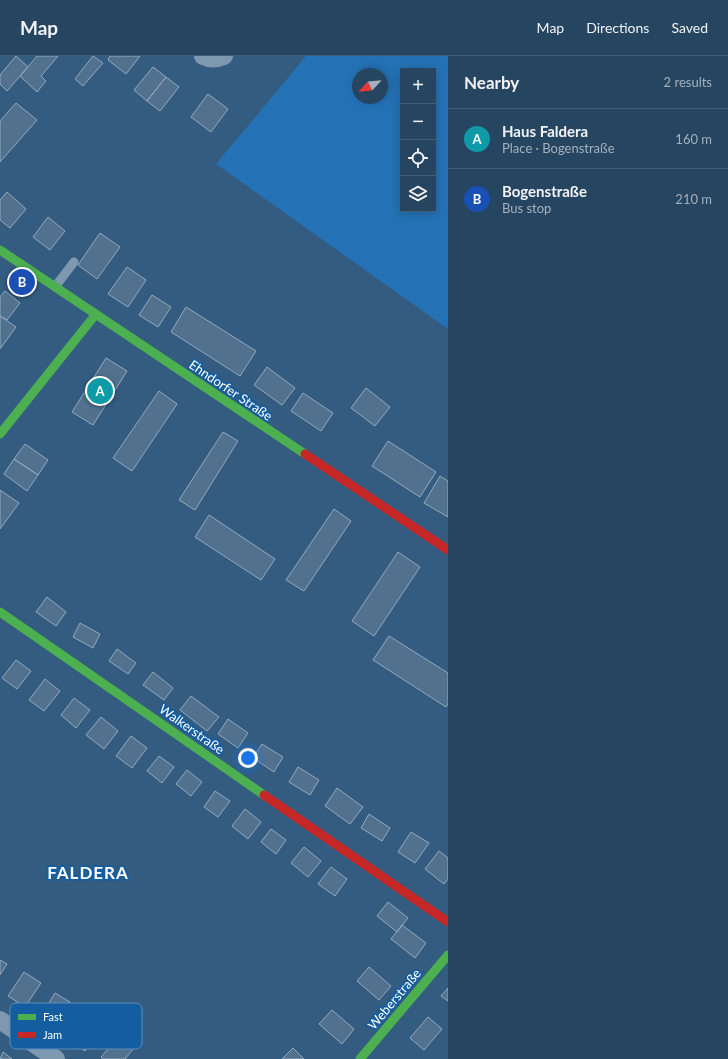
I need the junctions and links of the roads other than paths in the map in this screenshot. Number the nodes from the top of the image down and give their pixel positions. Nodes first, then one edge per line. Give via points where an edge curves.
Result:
1 (203, 56) edge
2 (224, 56) edge
3 (0, 250) edge
4 (74, 262) dead end
5 (55, 287) junction
6 (96, 314) junction
7 (0, 434) edge
8 (448, 550) edge
9 (0, 612) edge
10 (448, 922) edge
11 (448, 955) edge
12 (0, 1020) edge
13 (10, 1027) edge
14 (42, 1049) edge
15 (56, 1059) edge
16 (360, 1059) edge

1 - 2 street via 211,59
3 - 5 street, Ehndorfer Straße
4 - 5 lane
5 - 6 street, Ehndorfer Straße
6 - 7 street
6 - 8 street, Ehndorfer Straße
9 - 10 street, Walkerstraße
11 - 16 street, Weberstraße
12 - 13 street
14 - 15 street

